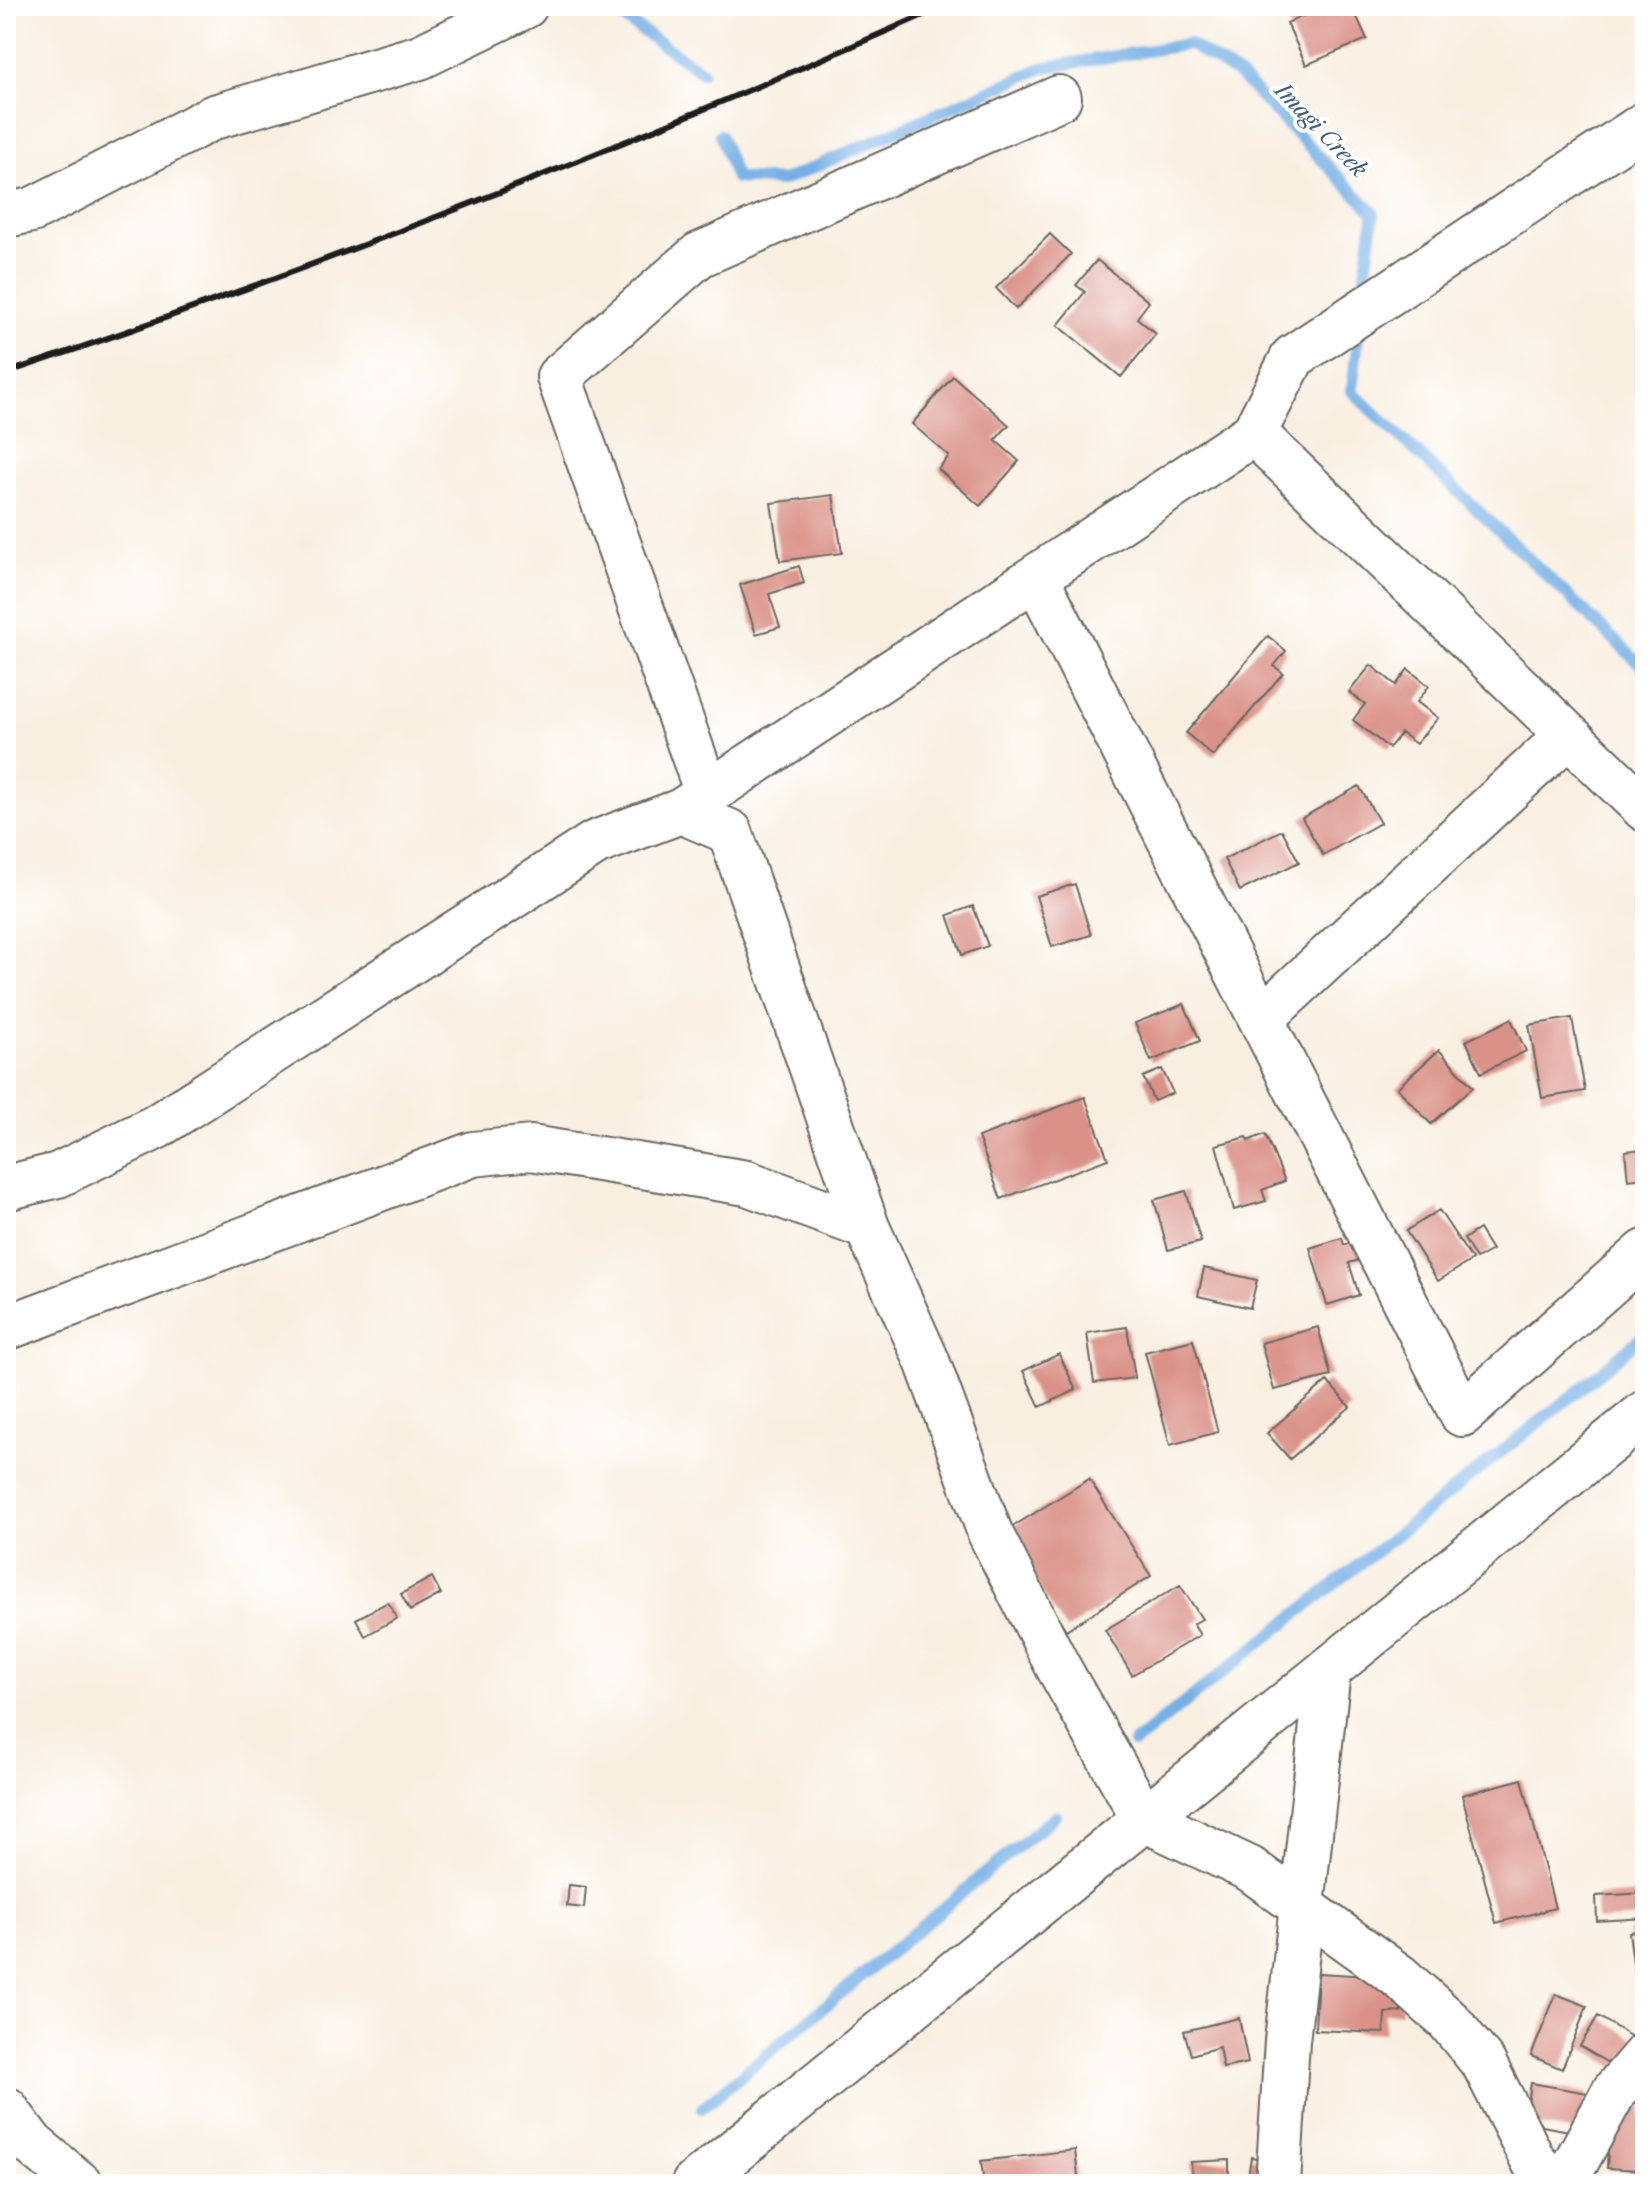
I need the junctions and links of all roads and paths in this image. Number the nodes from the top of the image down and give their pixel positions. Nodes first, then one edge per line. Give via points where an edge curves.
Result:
1 (525, 6) edge
2 (1059, 98) dead end
3 (1645, 124) edge
4 (6, 215) edge
5 (1254, 433) junction
6 (1036, 577) junction
7 (1568, 735) junction
8 (1636, 784) edge
9 (694, 802) junction
10 (1261, 1019) junction
11 (6, 1188) edge
12 (867, 1227) junction
13 (1645, 1252) edge
14 (6, 1328) edge
15 (1645, 1413) edge
16 (1328, 1671) junction
17 (1144, 1819) junction
18 (1301, 1908) junction
19 (1645, 2055) edge
20 (6, 2109) edge
21 (80, 2184) edge
22 (694, 2184) edge
23 (1278, 2184) edge
24 (1555, 2184) edge
25 (1564, 2184) edge

1 - 4 main road via 420,57 214,117 32,210
2 - 9 main road via 699,255 559,377
3 - 5 main road via 1293,357
5 - 6 main road
5 - 7 main road
6 - 9 main road
6 - 10 main road
7 - 8 main road
7 - 10 main road
9 - 11 main road via 595,843 156,1127 58,1175
9 - 12 main road via 730,832
10 - 13 main road via 1462,1414
12 - 14 main road via 747,1183 531,1148 496,1150 473,1154
12 - 17 main road via 927,1361 990,1533
15 - 16 main road
16 - 17 main road
16 - 18 main road
17 - 18 main road via 1250,1869
17 - 22 main road
18 - 23 main road
18 - 24 main road via 1400,1977 1449,2021 1484,2064 1534,2162
19 - 25 main road via 1615,2090
20 - 21 main road via 32,2144

